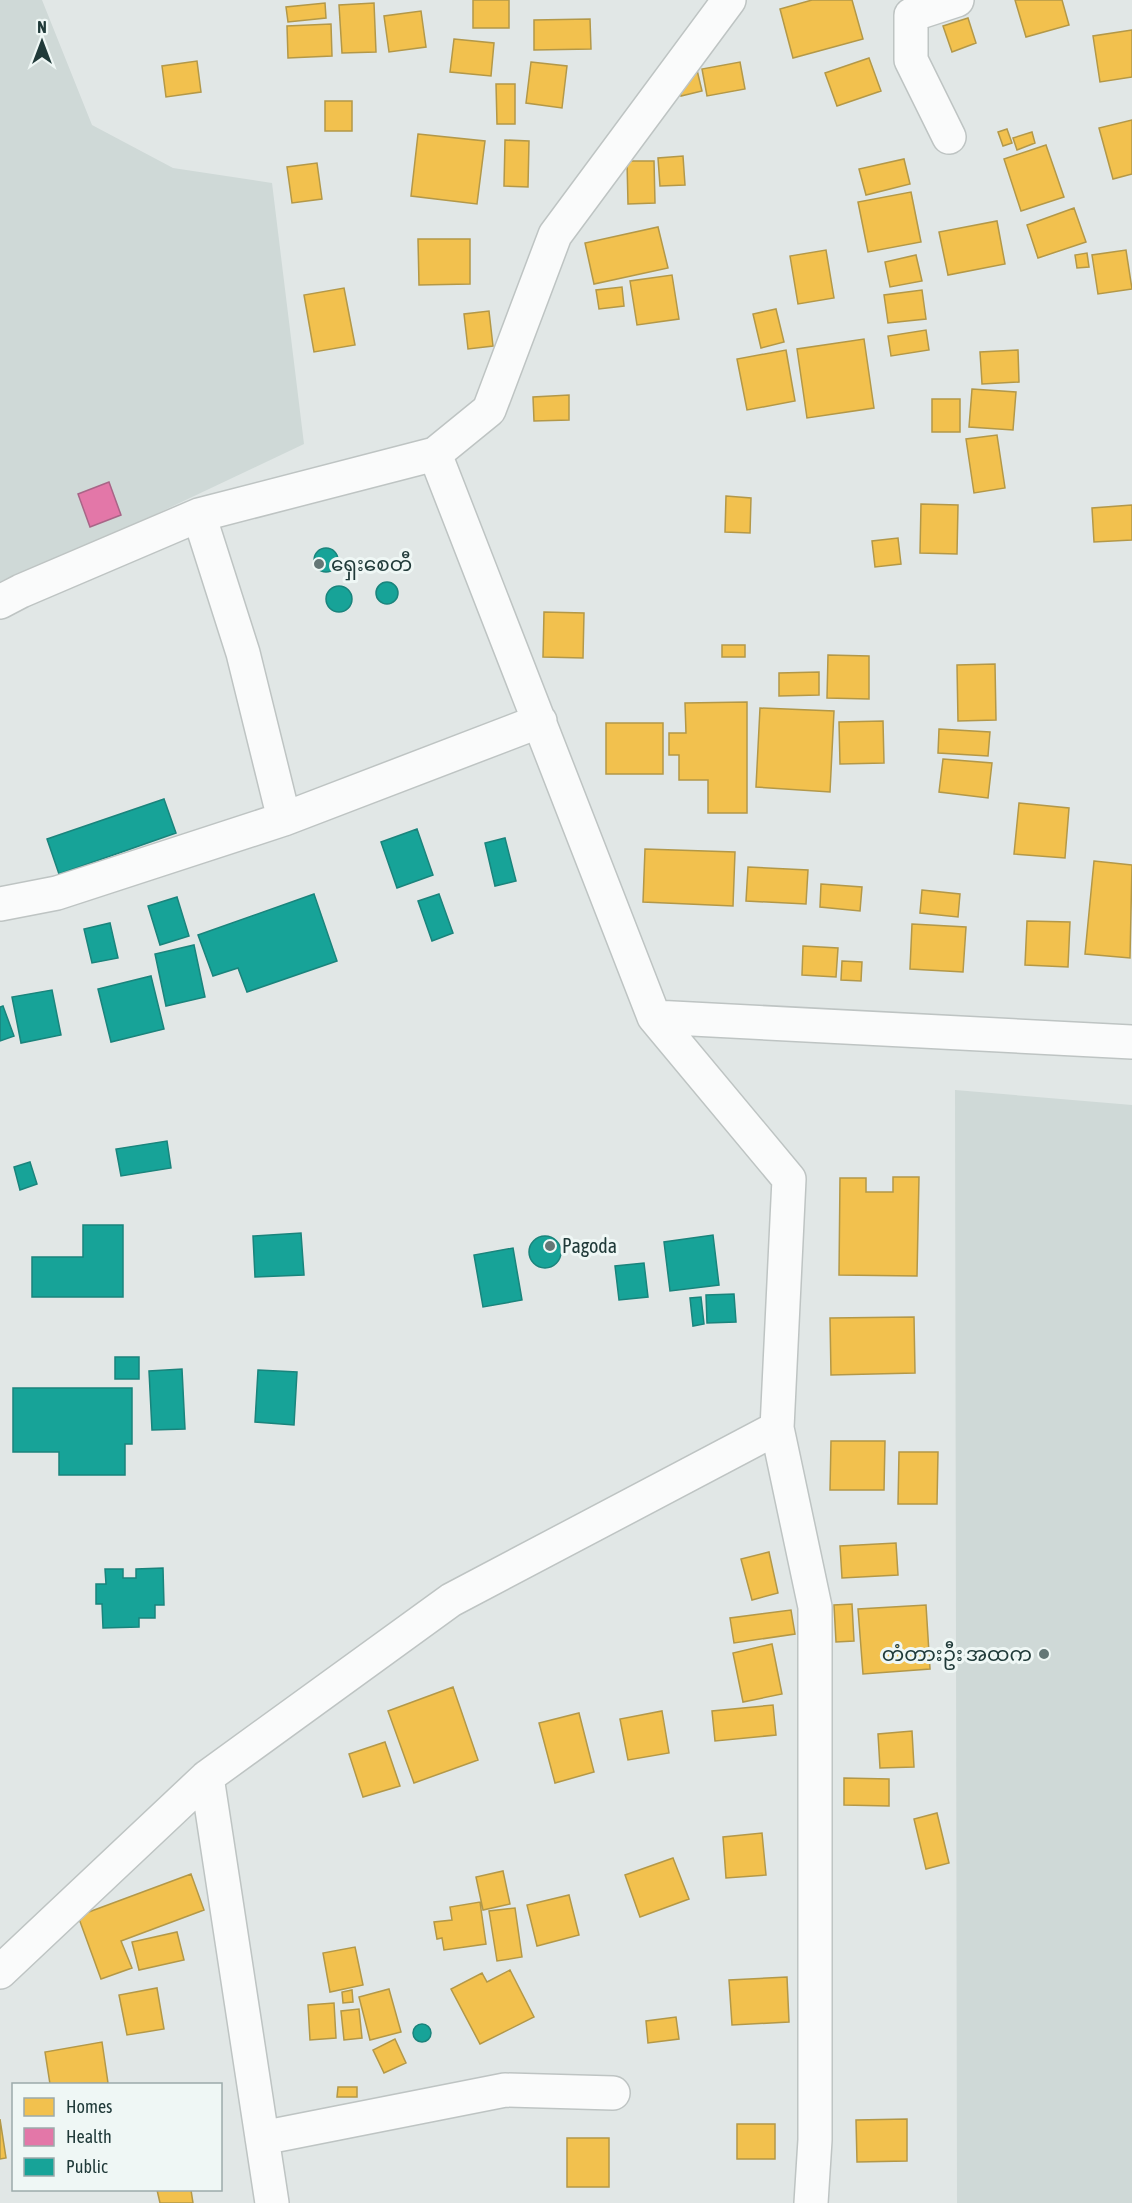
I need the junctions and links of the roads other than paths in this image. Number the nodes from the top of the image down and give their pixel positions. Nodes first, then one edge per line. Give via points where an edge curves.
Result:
1 (729, 0) edge
2 (957, 0) edge
3 (949, 137) dead end
4 (435, 454) junction
5 (199, 515) junction
6 (0, 602) edge
7 (540, 721) junction
8 (284, 819) junction
9 (0, 904) edge
10 (654, 1017) junction
11 (1132, 1042) edge
12 (777, 1428) junction
13 (207, 1777) junction
14 (5, 1953) edge
15 (613, 2093) dead end
16 (262, 2138) junction
17 (272, 2203) edge
18 (811, 2203) edge

1 - 4 street via 555,235 489,410
2 - 3 street via 911,15 911,60
4 - 5 street
4 - 7 street
5 - 6 street
5 - 8 street via 243,653
7 - 8 street
7 - 10 street
8 - 9 street via 57,893
10 - 11 street
10 - 12 street via 789,1179
12 - 13 street via 451,1599
12 - 18 street via 815,1607 815,2140
13 - 14 street
13 - 16 street
15 - 16 street via 506,2090
16 - 17 street

